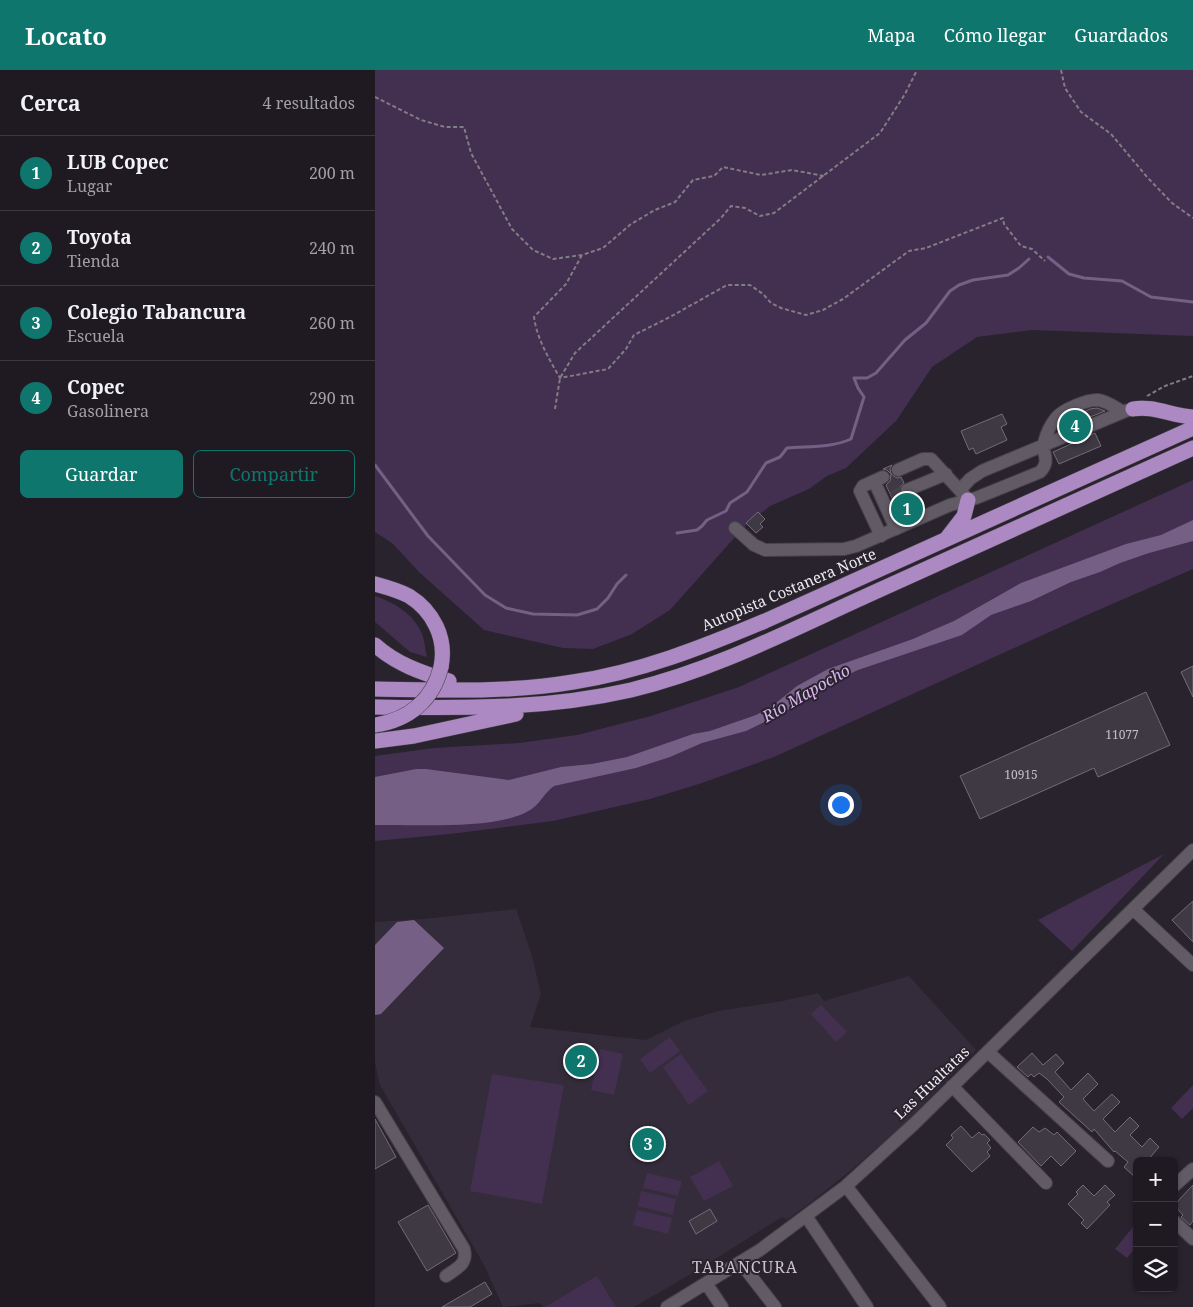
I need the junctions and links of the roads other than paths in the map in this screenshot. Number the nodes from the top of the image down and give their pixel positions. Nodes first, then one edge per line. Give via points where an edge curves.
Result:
1 (1128, 410) junction
2 (1193, 417) edge
3 (1193, 428) edge
4 (1043, 445) junction
5 (1193, 448) edge
6 (898, 470) dead end
7 (946, 474) junction
8 (907, 490) tunnel mouth
9 (964, 495) junction
10 (735, 528) dead end
11 (896, 529) junction
12 (881, 536) junction
13 (944, 541) junction
14 (375, 584) edge
15 (375, 645) edge
16 (375, 682) edge
17 (375, 689) edge
18 (482, 689) junction
19 (425, 690) junction
20 (550, 704) junction
21 (375, 707) edge
22 (375, 725) edge
23 (375, 741) edge
24 (1193, 850) edge
25 (1133, 908) junction
26 (1193, 965) edge
27 (988, 1052) junction
28 (952, 1086) junction
29 (375, 1102) edge
30 (1108, 1161) dead end
31 (1193, 1169) edge
32 (1178, 1182) edge
33 (1046, 1183) dead end
34 (846, 1186) junction
35 (806, 1216) junction
36 (1178, 1225) edge
37 (1193, 1239) edge
38 (740, 1262) junction
39 (446, 1276) dead end
40 (706, 1283) junction
41 (667, 1307) edge
42 (721, 1307) edge
43 (775, 1307) edge
44 (867, 1307) edge
45 (940, 1307) edge

1 - 2 highway via 1148,408
1 - 4 street
1 - 4 street via 1099,400 1086,402 1056,417
3 - 13 highway, Autopista Costanera Norte
4 - 9 street via 981,471 970,479
4 - 9 street via 1046,458 1039,472 976,498
5 - 20 highway via 726,660 632,689
6 - 7 street via 929,458
7 - 8 street
7 - 9 street
9 - 11 street via 950,506
9 - 13 highway via 963,516
10 - 12 street via 765,550 844,549
11 - 12 street
11 - 12 street via 878,479 860,491
13 - 18 highway, Autopista Costanera Norte via 756,625 661,661 572,682 528,688
14 - 22 highway, bridge via 417,601 431,616 441,639 443,654 436,684 422,704 400,719
15 - 18 highway via 392,659 421,672
16 - 19 highway
17 - 19 highway, Autopista Costanera Norte
18 - 19 highway, Autopista Costanera Norte
20 - 21 highway via 491,708
20 - 23 highway via 436,732
24 - 25 street, Las Hualtatas
25 - 26 street
25 - 27 street, Las Hualtatas
27 - 28 street, Las Hualtatas
27 - 30 street
28 - 33 street
28 - 34 street, Las Hualtatas
29 - 39 street via 464,1249 465,1260
31 - 32 street
34 - 35 street, Las Hualtatas
34 - 45 street
35 - 38 street, Las Hualtatas
35 - 44 street
36 - 37 street
38 - 40 street, Las Hualtatas
38 - 43 street
40 - 41 street, Las Hualtatas
40 - 42 street

